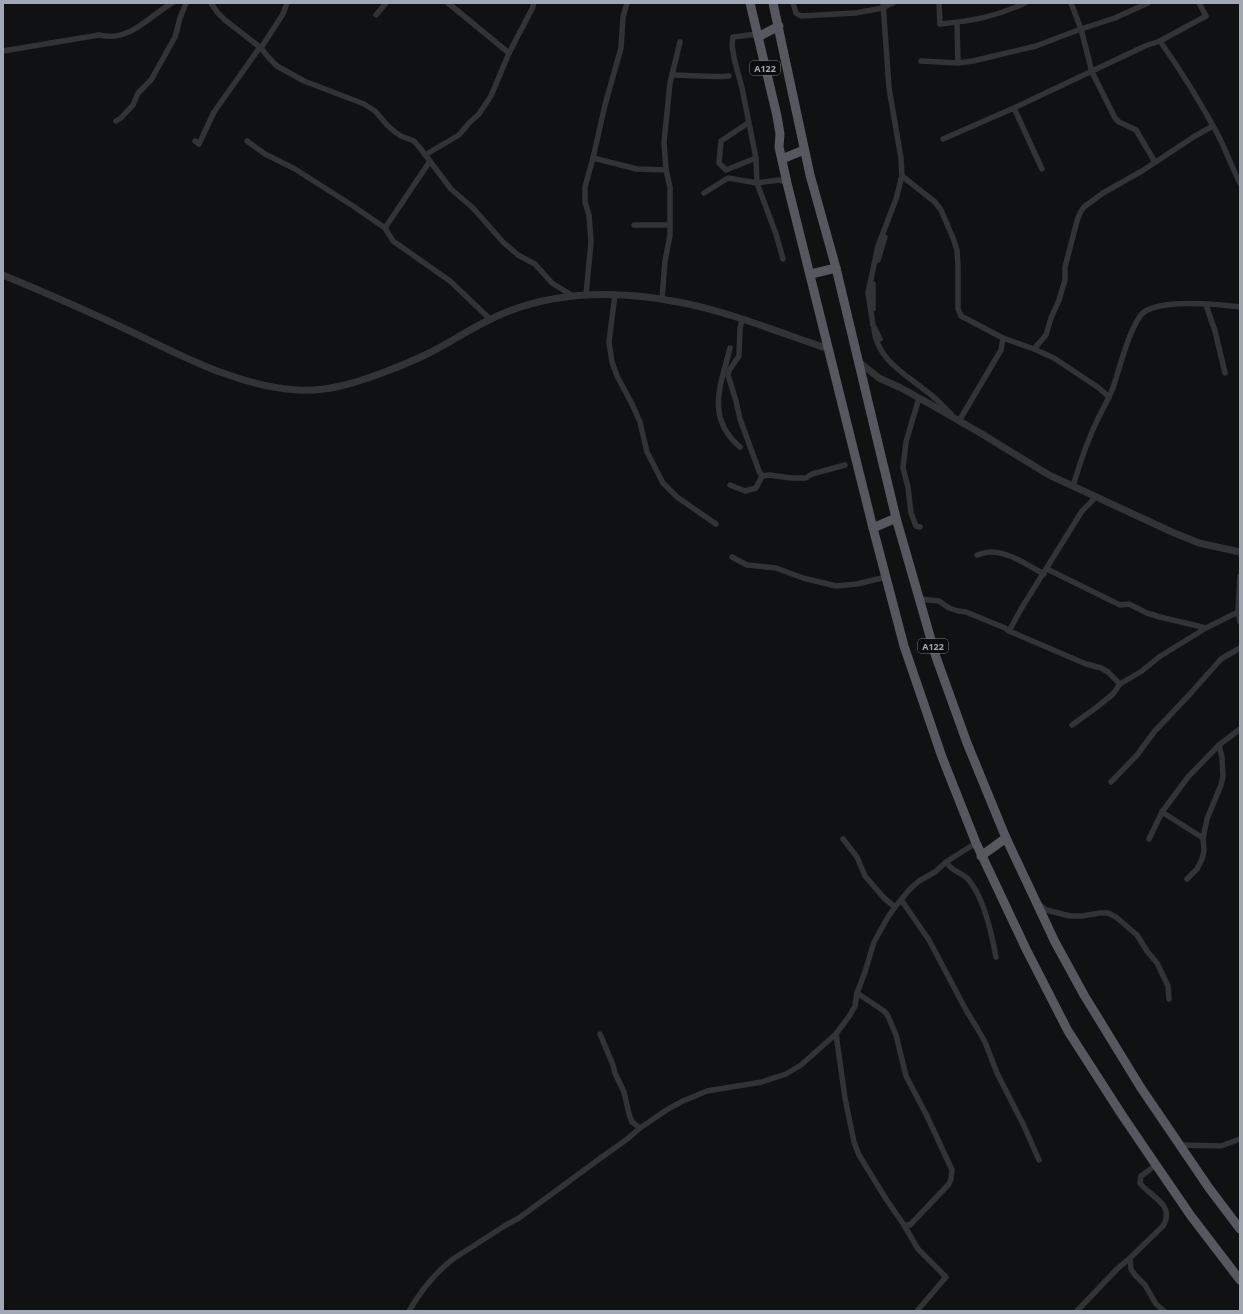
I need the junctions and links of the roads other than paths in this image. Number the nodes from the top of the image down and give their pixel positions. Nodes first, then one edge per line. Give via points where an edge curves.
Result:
1 (172, 3) edge
2 (186, 3) edge
3 (211, 3) edge
4 (287, 3) edge
5 (386, 3) edge
6 (448, 3) edge
7 (534, 3) edge
8 (627, 3) edge
9 (750, 3) edge
10 (773, 3) edge
11 (793, 3) edge
12 (893, 3) edge
13 (939, 3) edge
14 (1025, 3) edge
15 (1070, 3) edge
16 (1148, 3) edge
17 (1198, 3) edge
18 (883, 6) edge
19 (376, 15) dead end
20 (957, 24) dead end
21 (779, 26) junction
22 (1081, 29) junction
23 (758, 35) junction
24 (1160, 41) junction
25 (680, 42) dead end
26 (261, 47) junction
27 (3, 51) edge
28 (509, 52) junction
29 (921, 61) dead end
30 (958, 63) junction
31 (1092, 72) junction
32 (672, 75) junction
33 (729, 76) dead end
34 (1014, 108) junction
35 (116, 121) dead end
36 (748, 123) junction
37 (1213, 126) junction
38 (943, 139) dead end
39 (247, 141) dead end
40 (195, 142) dead end
41 (804, 150) junction
42 (425, 155) junction
43 (593, 158) junction
44 (756, 158) junction
45 (782, 159) junction
46 (430, 161) junction
47 (1155, 162) junction
48 (1042, 169) dead end
49 (666, 170) junction
50 (902, 176) junction
51 (757, 183) junction
52 (787, 183) junction
53 (1240, 183) edge
54 (704, 193) dead end
55 (634, 224) dead end
56 (670, 225) junction
57 (385, 228) junction
58 (783, 259) dead end
59 (836, 268) junction
60 (811, 274) junction
61 (3, 275) edge
62 (615, 294) junction
63 (586, 295) junction
64 (573, 296) junction
65 (662, 299) junction
66 (1206, 305) junction
67 (1240, 307) edge
68 (490, 319) junction
69 (742, 319) junction
70 (873, 325) junction
71 (1003, 338) junction
72 (880, 339) dead end
73 (1012, 342) junction
74 (730, 348) dead end
75 (829, 349) junction
76 (1034, 349) junction
77 (1001, 350) junction
78 (859, 362) junction
79 (1225, 373) dead end
80 (879, 378) junction
81 (863, 381) junction
82 (1109, 397) junction
83 (920, 398) junction
84 (957, 419) junction
85 (740, 447) dead end
86 (845, 464) dead end
87 (762, 476) junction
88 (730, 485) dead end
89 (1073, 486) junction
90 (1096, 497) junction
91 (896, 518) junction
92 (716, 524) dead end
93 (920, 527) dead end
94 (873, 528) junction
95 (1240, 552) edge
96 (977, 555) dead end
97 (732, 557) dead end
98 (1045, 572) junction
99 (1240, 576) edge
100 (886, 577) junction
101 (918, 599) junction
102 (1238, 612) junction
103 (1240, 622) edge
104 (1206, 628) junction
105 (1009, 631) junction
106 (1240, 648) edge
107 (1120, 684) junction
108 (1072, 725) dead end
109 (1240, 730) edge
110 (1218, 745) junction
111 (1111, 782) dead end
112 (1162, 812) junction
113 (1006, 838) junction
114 (1203, 838) junction
115 (843, 839) dead end
116 (1149, 839) dead end
117 (976, 843) junction
118 (981, 856) junction
119 (946, 862) junction
120 (1187, 878) dead end
121 (902, 901) junction
122 (1037, 903) junction
123 (895, 907) junction
124 (1056, 913) junction
125 (1044, 919) junction
126 (996, 957) dead end
127 (857, 993) junction
128 (1169, 999) dead end
129 (600, 1034) dead end
130 (836, 1034) junction
131 (640, 1128) junction
132 (1240, 1139) edge
133 (1180, 1145) junction
134 (1040, 1160) dead end
135 (1156, 1165) junction
136 (904, 1225) junction
137 (1240, 1229) edge
138 (1130, 1258) junction
139 (1240, 1280) edge
140 (409, 1311) edge
141 (917, 1311) edge
142 (1077, 1311) edge
143 (1164, 1311) edge

1 - 27 street via 134,31
2 - 35 street via 175,37 152,80 138,93 133,105
3 - 26 street via 225,20
4 - 26 street via 283,14
5 - 19 street
6 - 28 street
7 - 28 street
8 - 43 street via 623,17 621,48
9 - 23 highway, A122
10 - 21 highway, A122
11 - 18 street via 796,13 801,16 842,14
12 - 18 street
13 - 14 street via 940,24 986,18
15 - 22 street
16 - 22 street
17 - 24 street via 1206,16
18 - 50 street via 889,88
20 - 30 street
21 - 23 highway
21 - 41 highway, A122
22 - 30 street via 1036,46
22 - 31 street
23 - 36 street via 733,38 732,45
23 - 45 highway, A122 via 777,116
24 - 31 street
24 - 37 street
25 - 32 street
26 - 40 street via 214,112 199,144
26 - 42 street via 277,66 294,76 364,104 375,111 395,132 414,141
28 - 42 street via 491,96 479,114 459,135
29 - 30 street
31 - 34 street
31 - 47 street via 1115,118 1136,130
32 - 33 street
32 - 49 street via 664,142
34 - 38 street
34 - 48 street
36 - 44 street
36 - 44 street via 720,140 719,162 726,170
37 - 47 street
37 - 53 street
39 - 57 street
41 - 45 highway
41 - 59 highway, A122
42 - 46 street
43 - 49 street via 637,169
43 - 63 street via 585,187 591,242
44 - 51 street
45 - 52 highway, A122
46 - 57 street
46 - 64 street via 452,189 503,242 518,255 535,264 552,282
47 - 76 street via 1098,196 1080,213 1059,300 1046,335
49 - 56 street via 670,187
50 - 70 street via 874,278
50 - 71 street via 935,202 953,238 957,250 960,316
51 - 52 street via 779,180
51 - 54 street via 728,178
51 - 58 street
52 - 60 highway, A122
55 - 56 street
56 - 65 street
57 - 68 street via 394,241 450,282
59 - 60 highway
59 - 78 highway, A122
60 - 75 highway, A122
61 - 68 street via 192,361 244,380 298,390 330,388 361,381 399,367
62 - 63 street
62 - 65 street
62 - 92 street via 609,342 612,362 640,422 647,452 663,483
63 - 64 street
64 - 68 street via 531,303
65 - 69 street
66 - 67 street
66 - 79 street
66 - 82 street via 1167,305 1144,313 1130,335
69 - 75 street
69 - 87 street via 739,356 728,375 740,419
70 - 72 street
70 - 84 street via 875,338 890,363 928,392
71 - 73 street
71 - 77 street
73 - 76 street
73 - 77 street
74 - 85 street via 720,385 718,410 726,433
75 - 94 highway, A122
76 - 82 street via 1054,358
77 - 84 street
78 - 80 street
78 - 81 highway, A122
80 - 81 street
80 - 83 street
81 - 91 highway, A122
82 - 89 street via 1089,438
83 - 84 street
83 - 93 street via 906,442 903,468 911,513 916,526
84 - 89 street via 1032,465
86 - 87 street via 806,478
87 - 88 street via 756,488 745,491
89 - 90 street
90 - 95 street via 1178,535
90 - 98 street via 1082,511
91 - 94 highway
91 - 101 highway, A122
94 - 100 highway, A122
96 - 98 street via 989,552 1002,554
97 - 100 street via 747,565 776,568 836,586
98 - 104 street via 1120,605 1129,604 1147,613
98 - 105 street
99 - 102 street
100 - 117 highway, A122 via 917,686
101 - 105 street via 942,602 949,608 966,612
101 - 113 highway, A122 via 967,743
102 - 103 street
102 - 104 street
104 - 107 street
105 - 107 street via 1101,668
106 - 111 street via 1221,659
107 - 108 street via 1113,694
109 - 110 street
110 - 112 street via 1188,777
110 - 114 street via 1222,757 1223,777 1209,812
112 - 114 street
112 - 116 street
113 - 118 highway
113 - 122 highway, A122
114 - 120 street via 1202,859
115 - 123 street via 857,857 865,876
117 - 118 highway, A122
117 - 119 street
118 - 135 highway, A122 via 1068,1031
119 - 121 street via 915,884
119 - 126 street via 968,880 977,894 993,937
121 - 123 street
121 - 134 street via 929,940 980,1033
122 - 124 street via 1046,910
122 - 125 highway, A122
123 - 127 street via 874,942
124 - 125 street
124 - 128 street via 1070,916 1108,913 1126,924 1138,935 1157,962 1168,986
125 - 133 highway, A122 via 1084,995 1141,1088
127 - 130 street via 855,1006
127 - 136 street via 888,1016 896,1035 906,1076 952,1170 949,1184 910,1225
129 - 131 street via 624,1092 632,1122
130 - 131 street via 790,1072 762,1082 707,1091 668,1108
130 - 136 street via 845,1098 856,1149
131 - 140 street via 519,1218 445,1265
132 - 133 street via 1221,1146
133 - 137 highway, A122
135 - 138 street via 1141,1176 1140,1183 1163,1205 1166,1218 1162,1226
135 - 139 highway, A122
136 - 141 street via 918,1249 946,1277
138 - 142 street
138 - 143 street via 1135,1275

